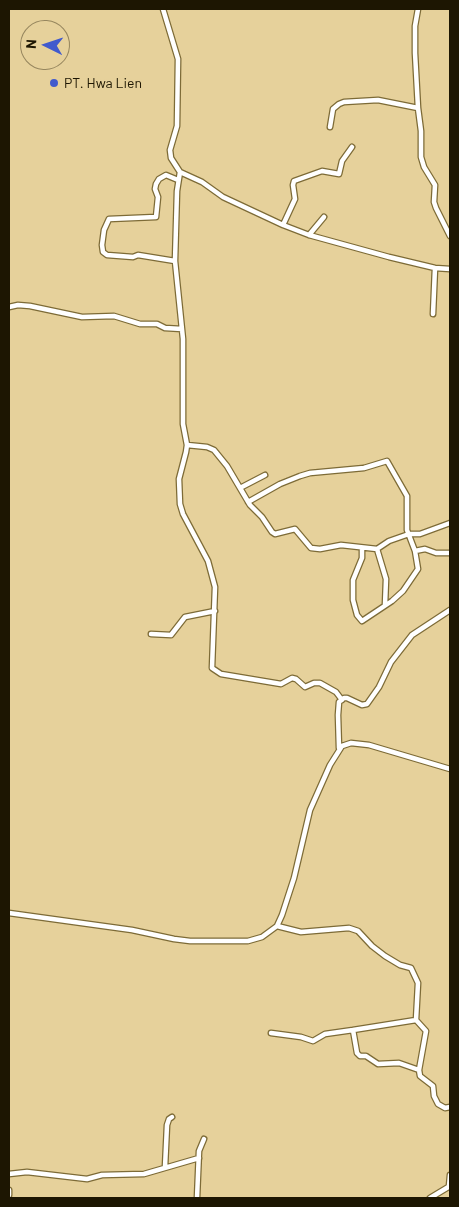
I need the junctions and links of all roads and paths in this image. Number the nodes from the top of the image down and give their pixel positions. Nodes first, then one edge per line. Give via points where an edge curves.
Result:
1 (163, 9) edge
2 (418, 9) edge
3 (418, 108) junction
4 (330, 127) dead end
5 (352, 147) dead end
6 (180, 172) junction
7 (178, 180) junction
8 (324, 217) dead end
9 (450, 221) edge
10 (444, 222) junction
11 (283, 225) junction
12 (309, 235) junction
13 (450, 236) edge
14 (175, 261) junction
15 (435, 268) junction
16 (450, 269) edge
17 (9, 307) edge
18 (433, 314) dead end
19 (182, 329) junction
20 (187, 445) junction
21 (265, 476) dead end
22 (240, 488) junction
23 (248, 502) junction
24 (450, 523) edge
25 (408, 534) junction
26 (362, 548) junction
27 (377, 550) junction
28 (415, 551) junction
29 (450, 552) edge
30 (385, 605) junction
31 (450, 610) edge
32 (215, 611) junction
33 (151, 634) dead end
34 (342, 700) junction
35 (339, 748) junction
36 (450, 769) edge
37 (9, 914) edge
38 (277, 926) junction
39 (416, 1020) junction
40 (353, 1030) junction
41 (270, 1033) dead end
42 (419, 1070) junction
43 (450, 1107) edge
44 (172, 1117) dead end
45 (204, 1138) dead end
46 (199, 1158) junction
47 (165, 1167) junction
48 (9, 1174) edge
49 (450, 1175) edge
50 (450, 1186) edge
51 (9, 1190) edge
52 (9, 1195) edge
53 (197, 1198) edge
54 (430, 1198) edge

1 - 6 street via 178,59 177,126 170,150
2 - 3 street via 414,38
3 - 4 street via 378,100 344,102 333,109
3 - 10 street via 422,162 434,183 436,208
5 - 11 street via 342,160 339,174 322,171 294,181 295,199
6 - 7 street
6 - 11 street via 223,197
7 - 14 street
7 - 14 street via 166,175 156,184 156,217 109,220 102,245 107,256 138,255
8 - 12 street
9 - 10 street
10 - 13 street
11 - 12 street
12 - 15 street
14 - 19 street
15 - 16 street
15 - 18 street
17 - 19 street via 30,306 82,317 114,316 140,324
19 - 20 street via 183,424
20 - 22 street via 214,450
20 - 32 street via 179,479 181,510 208,561 215,587
21 - 22 street
22 - 23 street
23 - 25 street via 280,484 310,473 365,468 386,461 407,496
23 - 26 street via 274,534 295,529 309,546 316,549 341,545
24 - 25 street via 420,534
25 - 27 street
25 - 28 street
26 - 27 street
26 - 30 street via 353,585 356,611 364,621
27 - 30 street via 386,579
28 - 29 street
28 - 30 street via 417,571 403,591
31 - 34 street via 412,634 391,662 368,704 347,698
32 - 33 street via 185,616 171,635
32 - 34 street via 211,665 217,673 281,684 296,679 305,687 320,683 336,692
34 - 35 street via 338,715
35 - 36 street via 351,743 369,744
35 - 38 street via 312,804 287,903
37 - 38 street via 190,941 248,940 262,937
38 - 39 street via 301,932 349,928 358,931 385,956 411,968 418,983
39 - 40 street
39 - 42 street via 426,1031
40 - 41 street via 325,1034 313,1041
40 - 42 street via 357,1053 361,1056 378,1064 399,1063
42 - 43 street via 420,1076 433,1086 438,1104
44 - 47 street via 167,1125
45 - 46 street
46 - 47 street
46 - 53 street
47 - 48 street via 144,1174 102,1175 87,1179 28,1172
49 - 50 street
50 - 54 street
51 - 52 street

